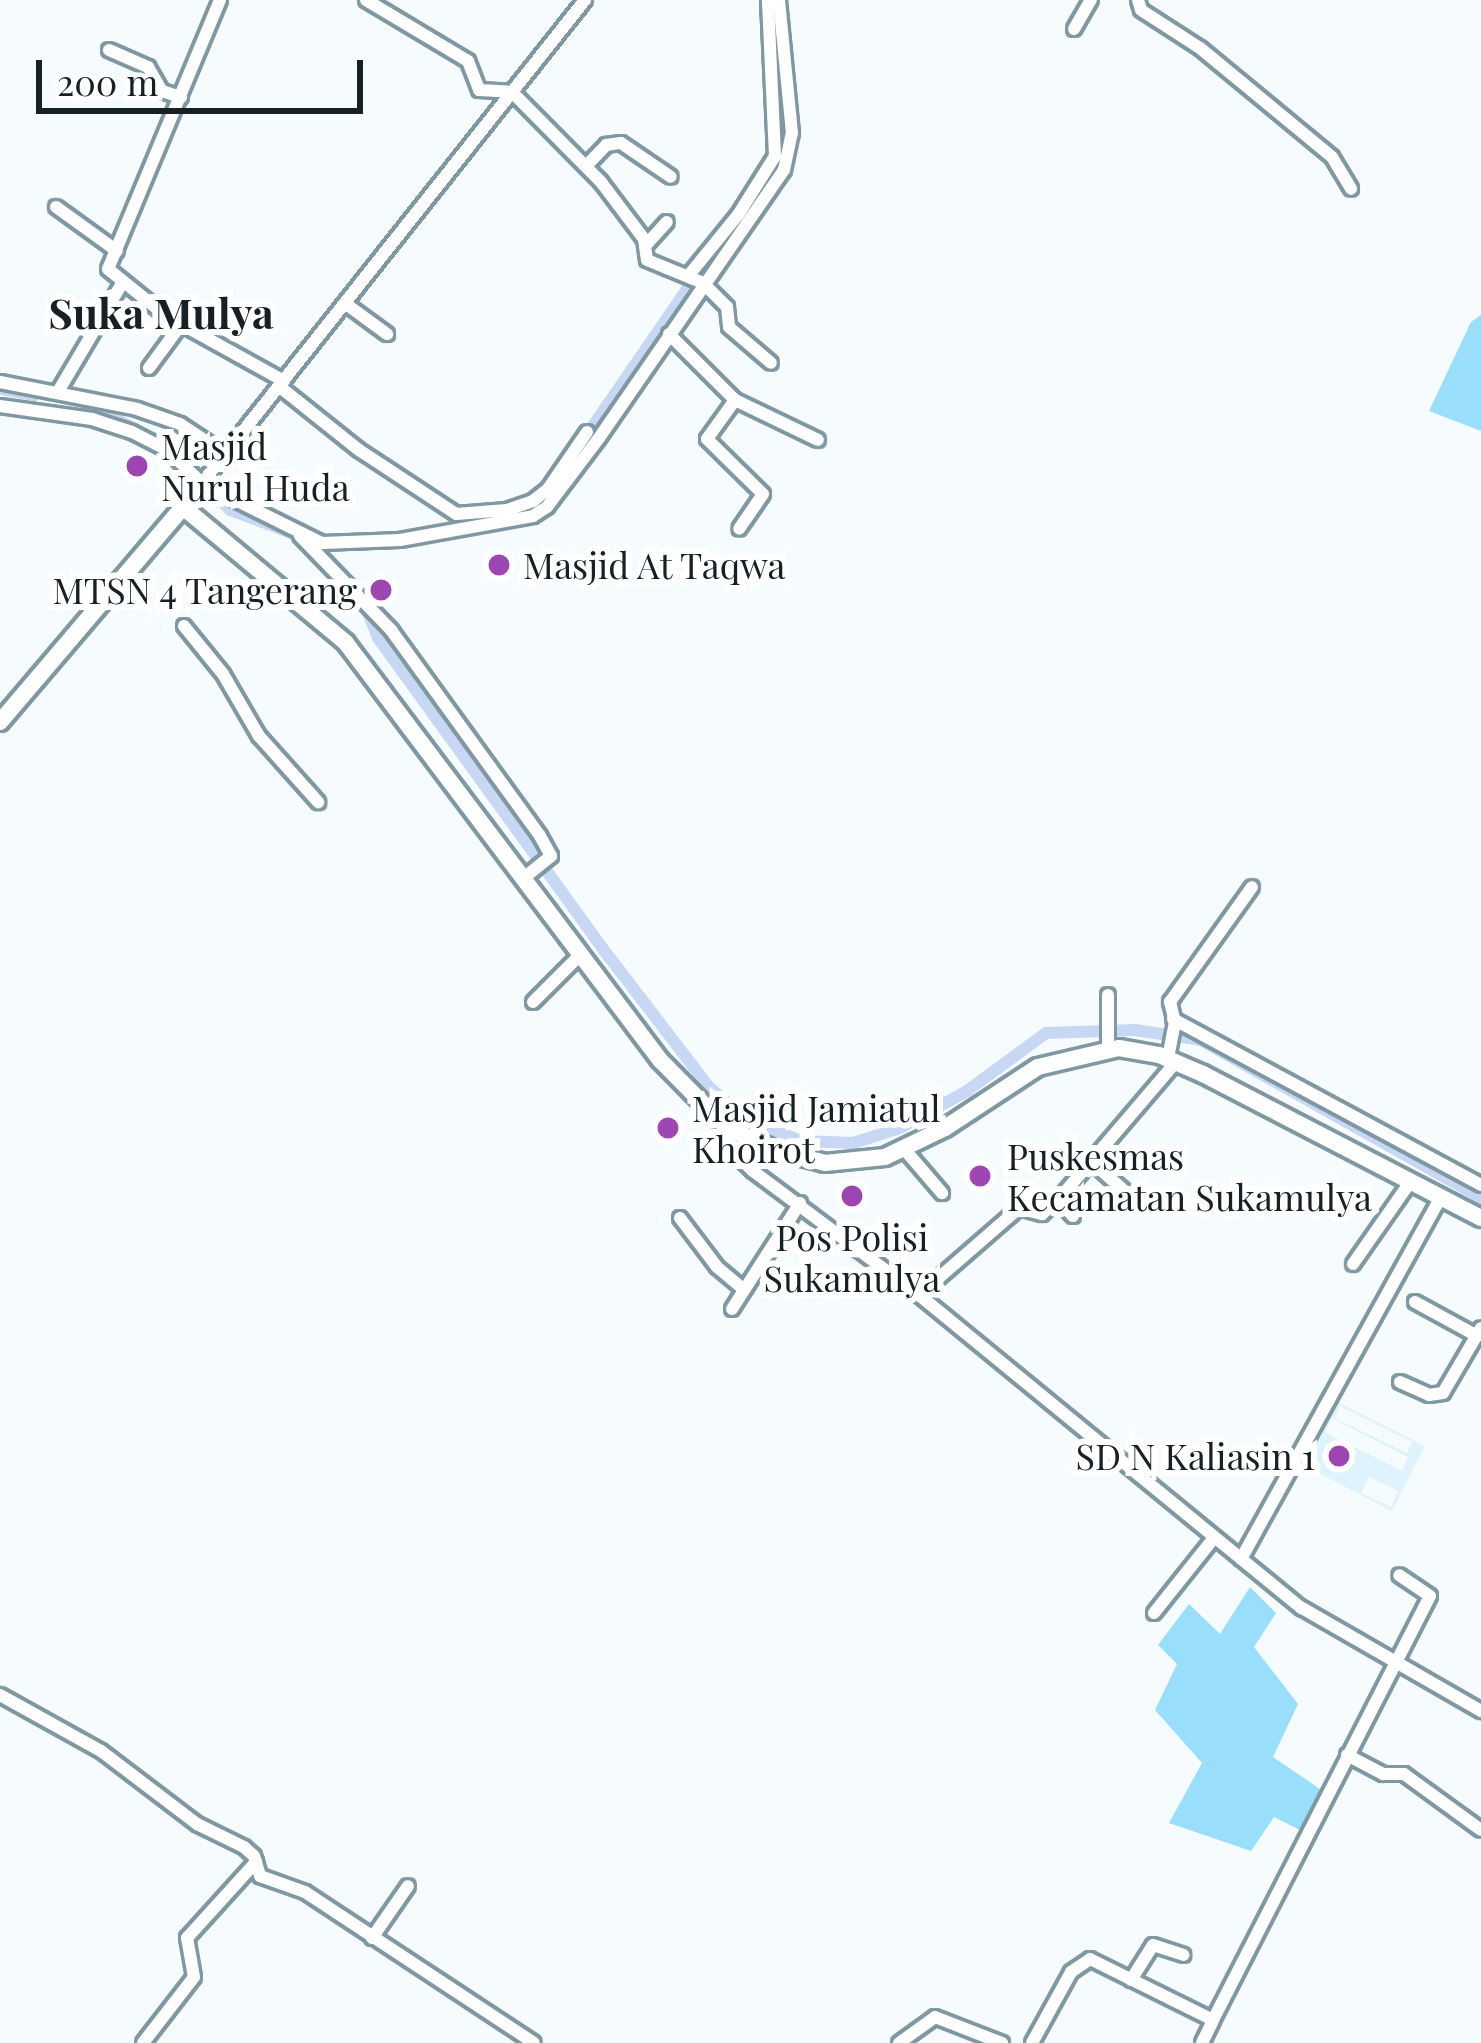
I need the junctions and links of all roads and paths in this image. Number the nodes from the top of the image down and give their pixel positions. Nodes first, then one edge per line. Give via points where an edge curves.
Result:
1 (220, 0) edge
2 (585, 0) edge
3 (768, 0) edge
4 (779, 0) edge
5 (1090, 0) edge
6 (1138, 0) edge
7 (376, 2) edge
8 (1074, 29) dead end
9 (109, 50) dead end
10 (512, 92) junction
11 (181, 97) junction
12 (587, 165) junction
13 (671, 177) dead end
14 (1351, 189) dead end
15 (56, 207) dead end
16 (667, 222) dead end
17 (646, 245) junction
18 (117, 251) junction
19 (696, 279) junction
20 (122, 285) junction
21 (346, 304) junction
22 (182, 323) junction
23 (387, 334) dead end
24 (669, 334) junction
25 (771, 363) dead end
26 (149, 368) dead end
27 (0, 382) edge
28 (282, 384) junction
29 (54, 399) junction
30 (735, 400) junction
31 (0, 406) edge
32 (587, 431) dead end
33 (818, 440) dead end
34 (224, 459) junction
35 (205, 482) junction
36 (183, 507) junction
37 (739, 529) dead end
38 (298, 533) junction
39 (184, 626) dead end
40 (0, 722) edge
41 (318, 802) dead end
42 (538, 868) junction
43 (1252, 887) dead end
44 (583, 953) junction
45 (1108, 995) dead end
46 (533, 1002) dead end
47 (1174, 1022) junction
48 (1107, 1042) junction
49 (1172, 1055) junction
50 (726, 1126) junction
51 (905, 1150) junction
52 (1092, 1162) junction
53 (1411, 1181) junction
54 (1481, 1185) edge
55 (942, 1193) dead end
56 (1441, 1197) junction
57 (1058, 1200) junction
58 (800, 1203) junction
59 (1138, 1203) dead end
60 (1073, 1216) dead end
61 (1481, 1218) edge
62 (680, 1219) dead end
63 (1353, 1264) dead end
64 (744, 1290) junction
65 (919, 1295) junction
66 (1415, 1302) dead end
67 (732, 1309) dead end
68 (1479, 1332) edge
69 (1400, 1382) dead end
70 (1213, 1539) junction
71 (1241, 1559) junction
72 (1400, 1575) dead end
73 (1154, 1613) dead end
74 (1395, 1662) junction
75 (0, 1695) edge
76 (1481, 1711) edge
77 (1347, 1755) junction
78 (1481, 1830) edge
79 (256, 1862) junction
80 (408, 1886) dead end
81 (372, 1938) junction
82 (1183, 1955) dead end
83 (1130, 1979) junction
84 (1213, 2020) junction
85 (143, 2043) edge
86 (534, 2043) edge
87 (899, 2043) edge
88 (1002, 2043) edge
89 (1032, 2043) edge
90 (1202, 2043) edge

1 - 11 street
2 - 10 street
3 - 19 street via 775,156
4 - 19 street via 792,133 787,161
5 - 8 street
6 - 14 street via 1332,157
7 - 10 street via 468,61 478,91
9 - 11 street via 148,68 162,91
10 - 12 street
10 - 21 street
11 - 18 street
12 - 13 street via 606,145 621,143
12 - 17 street
15 - 18 street
16 - 17 street
17 - 19 street via 649,261
18 - 20 street via 108,269
19 - 24 street
19 - 25 street via 727,307 729,327
20 - 22 street
20 - 29 street
21 - 23 street
21 - 28 street
22 - 26 street
22 - 28 street
24 - 30 street
24 - 38 street via 562,488 533,516 340,546
27 - 29 street
28 - 32 street via 359,450 457,514 533,501
28 - 34 street
29 - 31 street
29 - 34 street via 179,424
29 - 35 street via 146,438
30 - 33 street
30 - 37 street via 707,440 763,494
34 - 35 street
35 - 36 street
35 - 38 street
36 - 40 main road
36 - 42 main road via 346,643
38 - 42 street via 391,630 540,836 552,854
39 - 41 street via 259,736
42 - 44 main road
43 - 47 street via 1174,995
44 - 46 street
44 - 50 main road via 660,1060
45 - 48 street
47 - 49 street
47 - 54 street
48 - 49 main road
48 - 51 main road via 1037,1067
49 - 52 street
49 - 53 main road
50 - 51 main road via 825,1163
50 - 58 street via 728,1146
51 - 55 street
52 - 57 street
52 - 59 street
53 - 56 main road
53 - 63 street
56 - 61 main road
56 - 71 street
57 - 60 street
57 - 65 street via 1042,1214 1019,1208
58 - 64 street
58 - 65 street
62 - 64 street
64 - 67 street
65 - 70 street
66 - 68 street
68 - 69 street via 1443,1393
70 - 71 street
70 - 73 street
71 - 74 street via 1302,1609
72 - 74 street via 1430,1594
74 - 76 street
74 - 77 street
75 - 79 street via 101,1751
77 - 78 street via 1383,1774 1404,1774
77 - 84 street
79 - 81 street via 260,1876 305,1892
79 - 85 street via 187,1938 194,1977
80 - 81 street
81 - 86 street
82 - 83 street via 1154,1945
83 - 84 street
83 - 89 street via 1090,1959 1079,1962
84 - 90 street
87 - 88 street via 935,2017

